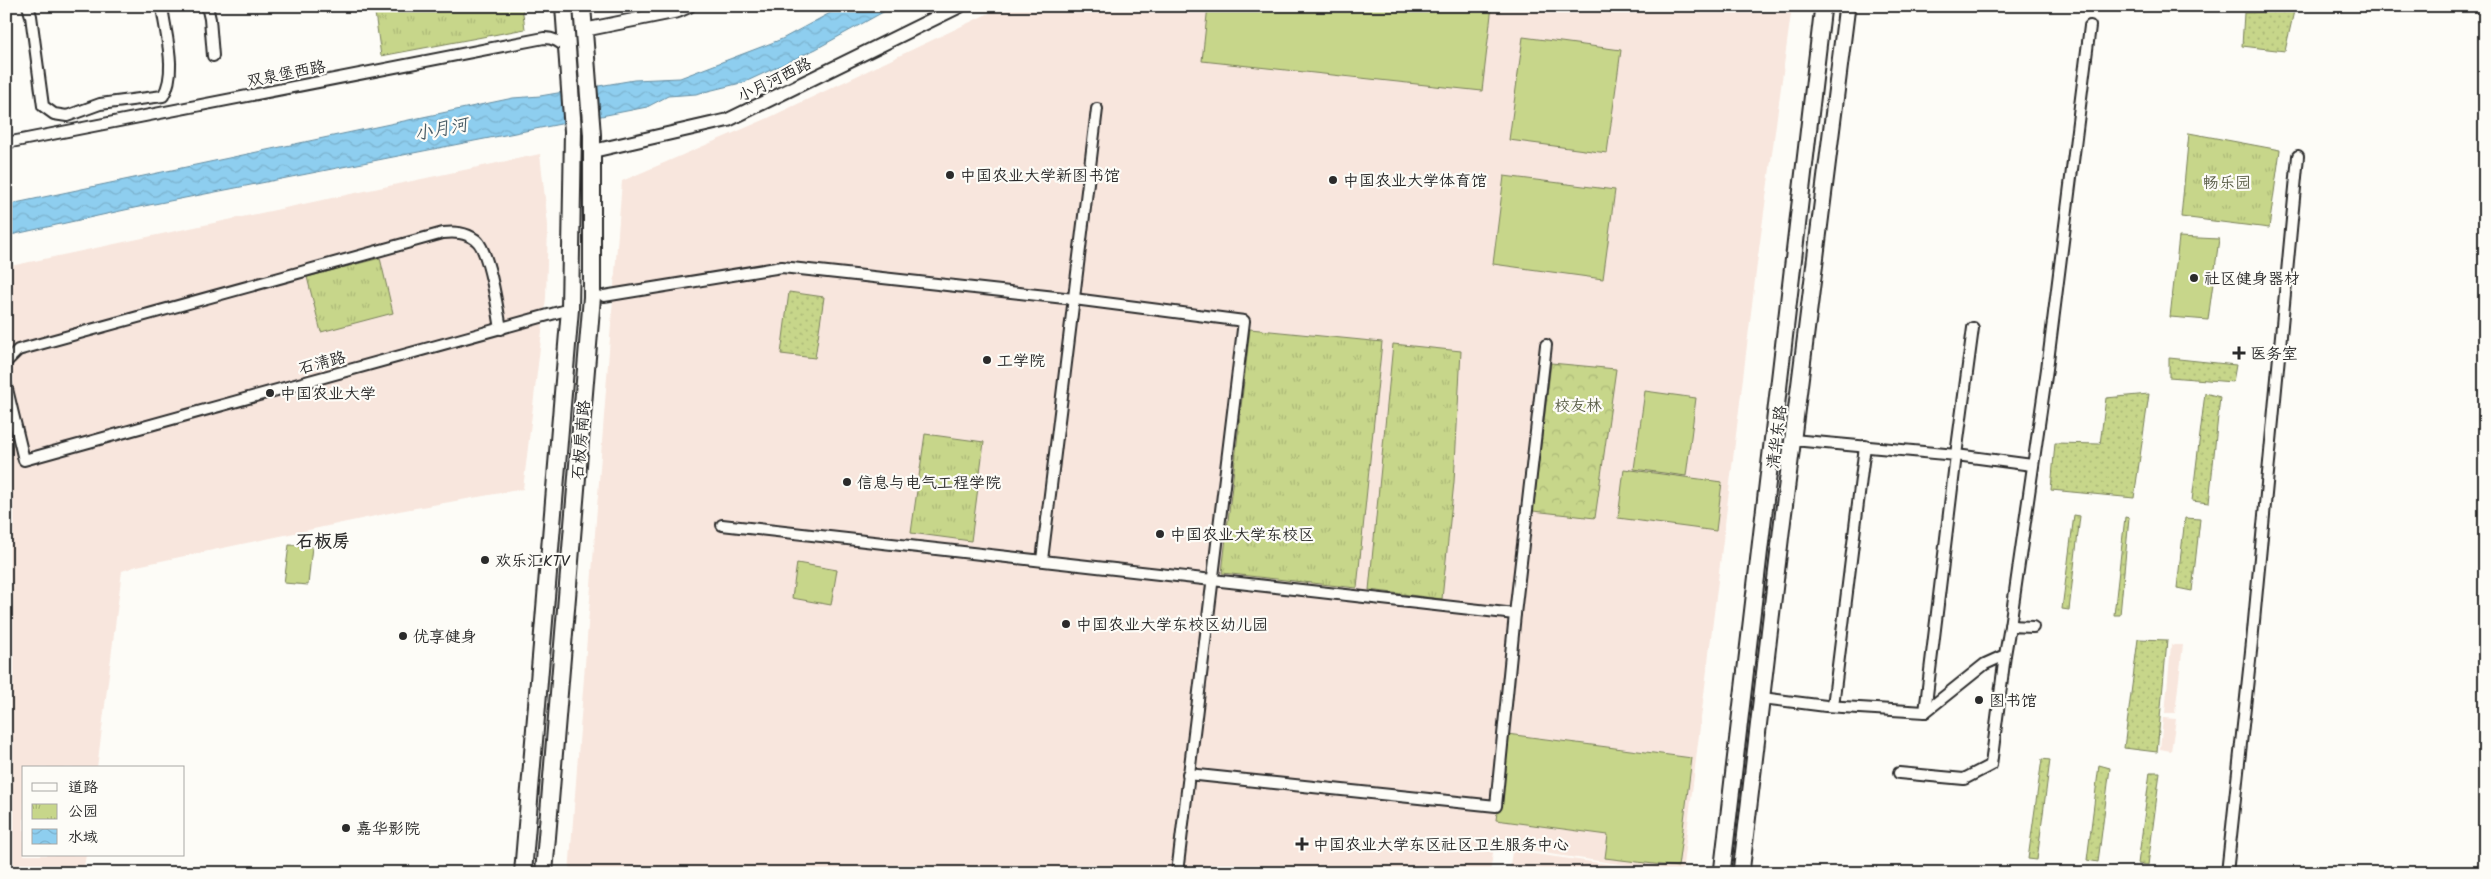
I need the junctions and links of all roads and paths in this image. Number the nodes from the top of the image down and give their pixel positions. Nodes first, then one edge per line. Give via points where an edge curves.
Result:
1 (28, 6) edge
2 (162, 6) edge
3 (207, 6) edge
4 (559, 6) edge
5 (564, 6) edge
6 (583, 6) edge
7 (689, 6) edge
8 (960, 6) edge
9 (1822, 6) edge
10 (1847, 6) edge
11 (2090, 26) dead end
12 (566, 28) junction
13 (584, 28) junction
14 (568, 49) junction
15 (213, 56) dead end
16 (1096, 109) dead end
17 (6, 144) edge
18 (593, 150) junction
19 (2298, 156) dead end
20 (604, 296) dead end
21 (1074, 299) junction
22 (570, 309) junction
23 (1973, 328) dead end
24 (501, 329) junction
25 (1546, 344) dead end
26 (6, 362) edge
27 (6, 385) edge
28 (1793, 440) junction
29 (1865, 446) junction
30 (1956, 454) junction
31 (2032, 465) junction
32 (722, 525) dead end
33 (1042, 560) junction
34 (1212, 579) junction
35 (1515, 614) junction
36 (2010, 626) junction
37 (2032, 627) dead end
38 (2004, 655) junction
39 (1762, 698) junction
40 (1833, 706) junction
41 (1925, 712) junction
42 (1899, 773) dead end
43 (1188, 774) junction
44 (523, 873) edge
45 (544, 873) edge
46 (1177, 873) edge
47 (1722, 873) edge
48 (1741, 873) edge
49 (2228, 873) edge

1 - 2 street via 43,106 54,114 67,116 100,104 163,96 169,86 170,74
3 - 15 street
4 - 12 street
5 - 12 main road, 石板房南路
6 - 13 main road, 石板房南路
7 - 13 street via 678,11
8 - 18 street, 小月河西路 via 728,120
9 - 47 main road, 清华东路
10 - 28 main road, 清华东路
11 - 31 street
12 - 14 main road, 石板房南路
13 - 18 main road, 石板房南路
14 - 17 street, 双泉堡西路 via 562,43 544,38
14 - 22 main road, 石板房南路 via 573,132
16 - 21 street
18 - 45 main road, 石板房南路 via 592,298
19 - 49 street
20 - 21 street via 782,267
21 - 33 street
21 - 34 street via 1244,321
22 - 24 street, 石清路
22 - 44 main road, 石板房南路
23 - 30 street
24 - 26 street via 488,265 478,241 460,232 451,232 18,350
24 - 27 street, 石清路 via 24,460
25 - 35 street
28 - 29 street
28 - 39 main road, 清华东路
29 - 30 street
29 - 40 street
30 - 31 street
30 - 41 street
31 - 36 street
32 - 33 street
33 - 34 street
34 - 35 street
34 - 43 street
35 - 43 street via 1496,806
36 - 37 street
36 - 38 street
38 - 41 street via 1971,674
38 - 42 street via 1991,765 1964,779
39 - 40 street
39 - 48 main road, 清华东路
40 - 41 street
43 - 46 street

